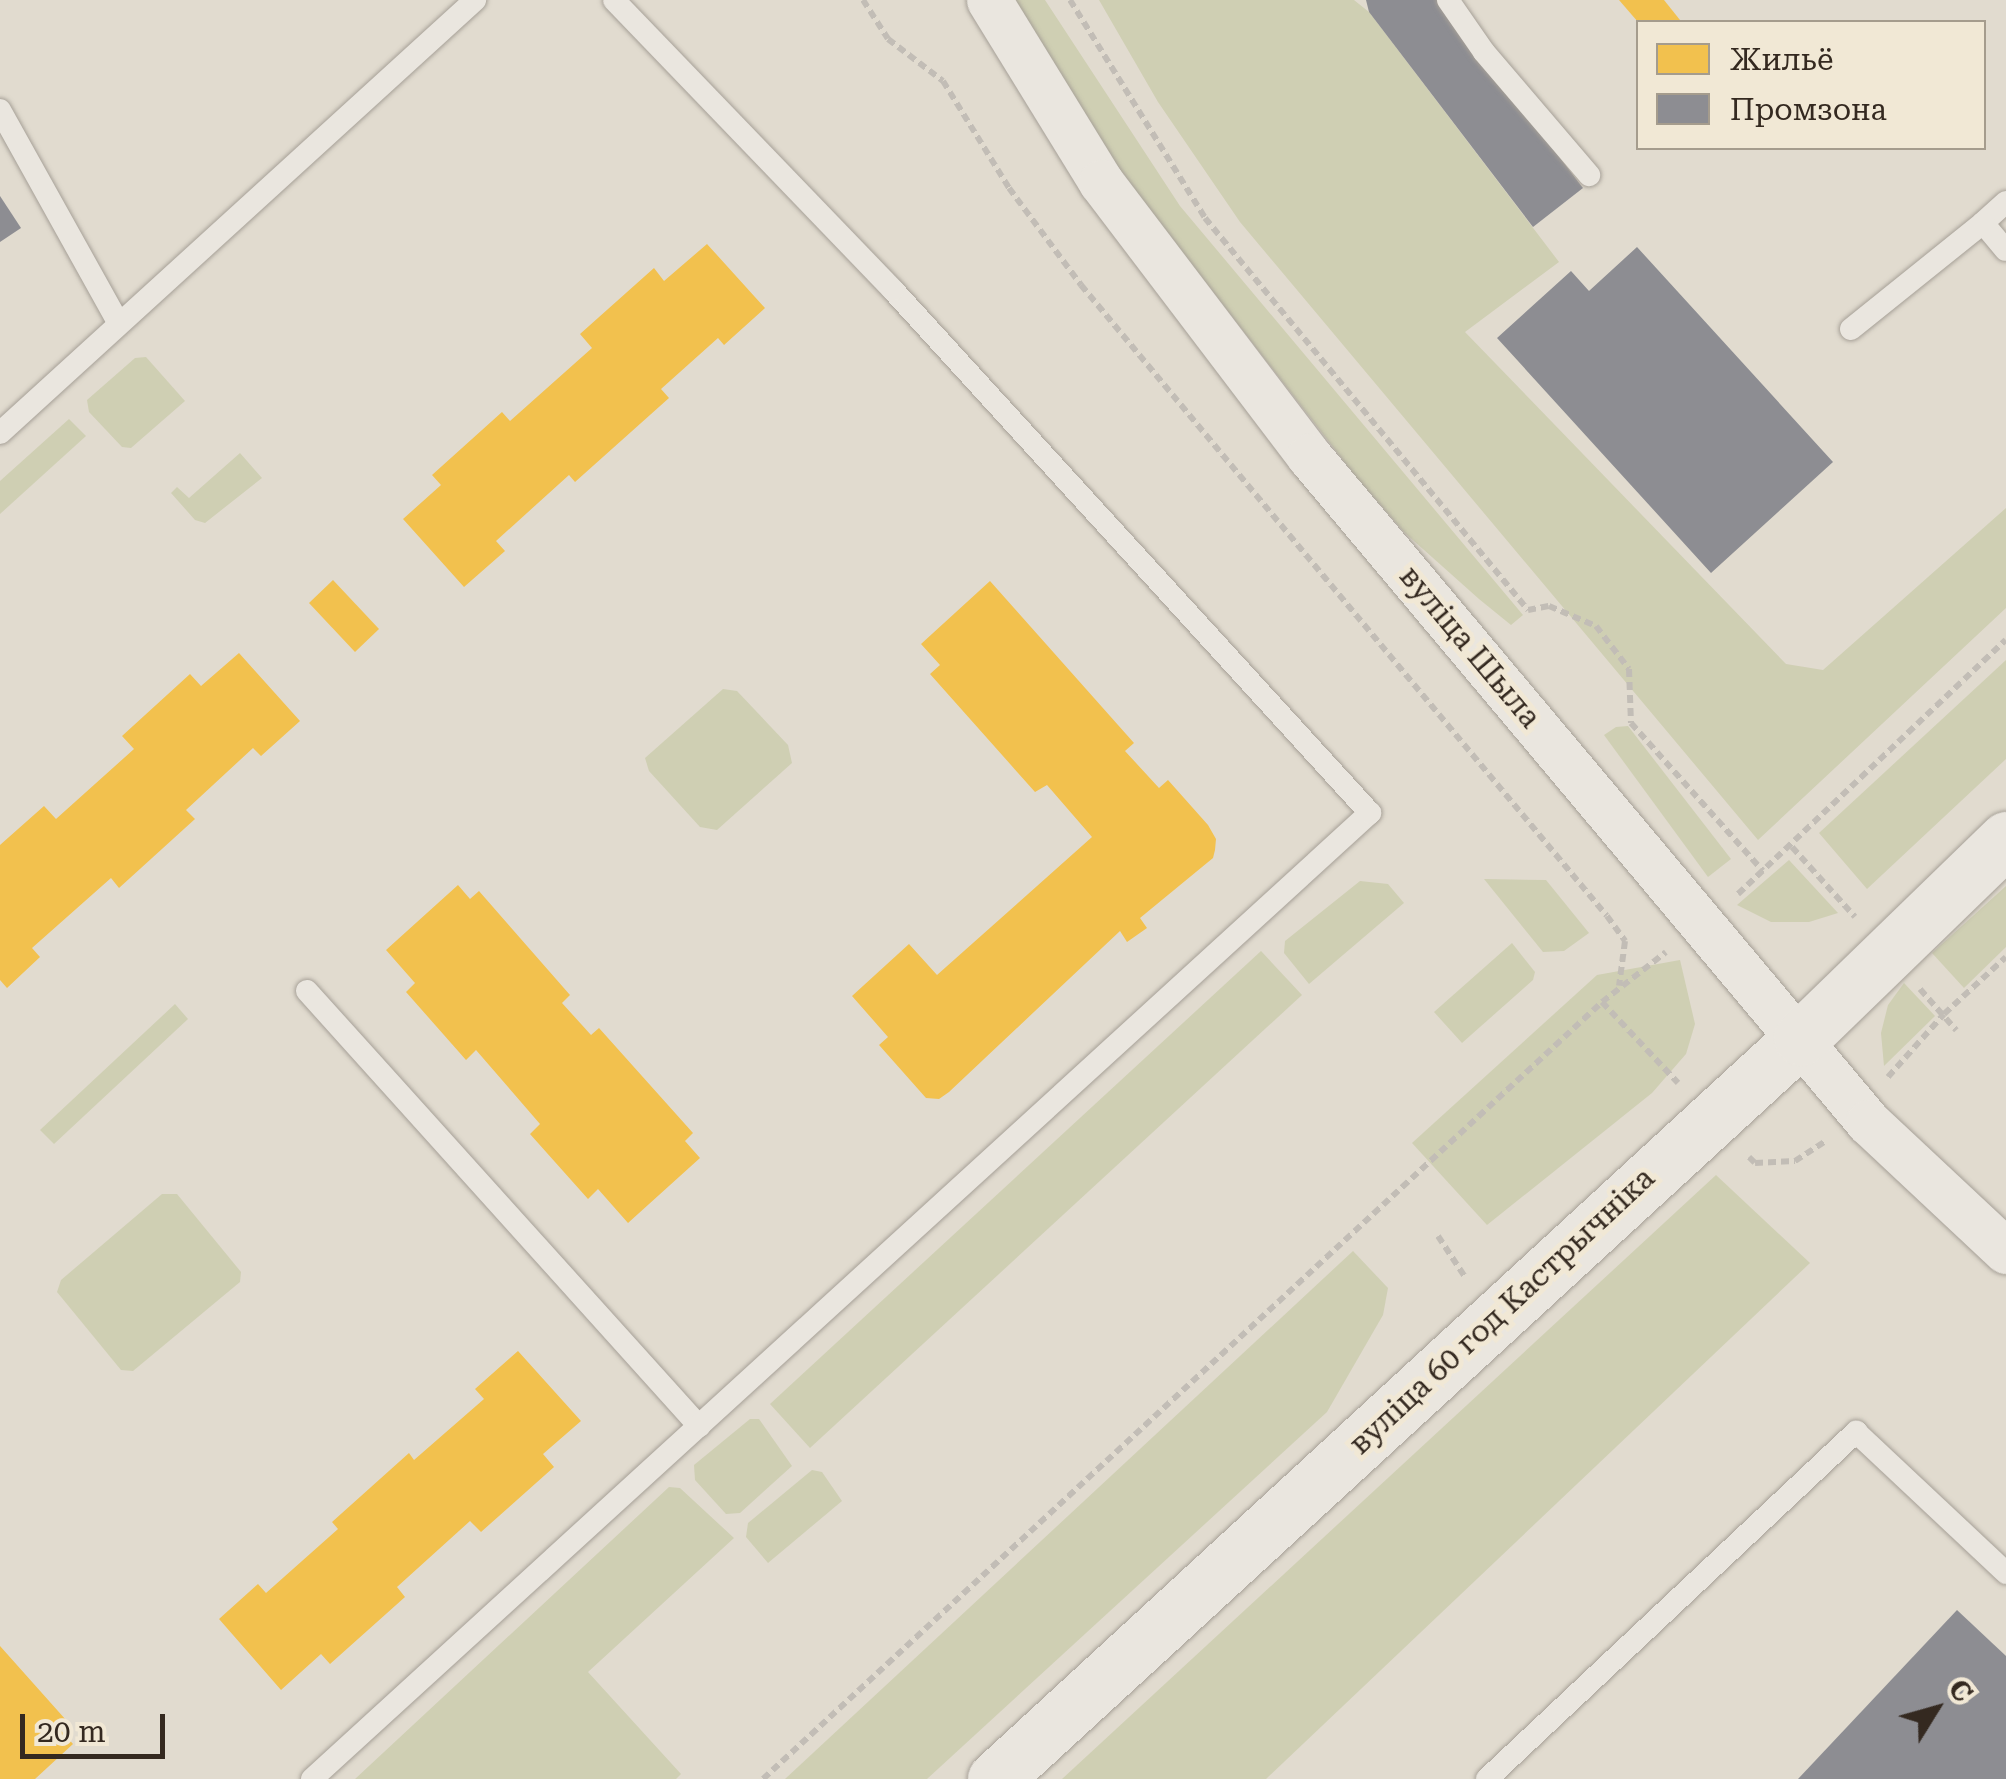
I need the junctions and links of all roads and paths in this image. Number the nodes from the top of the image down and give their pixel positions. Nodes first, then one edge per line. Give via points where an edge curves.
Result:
1 (475, 0) edge
2 (614, 0) edge
3 (863, 0) edge
4 (989, 0) edge
5 (1070, 0) edge
6 (1448, 0) edge
7 (0, 110) edge
8 (1590, 175) dead end
9 (2006, 202) edge
10 (1983, 222) junction
11 (2006, 250) edge
12 (118, 322) junction
13 (1851, 330) dead end
14 (0, 433) edge
15 (2006, 640) edge
16 (2006, 840) edge
17 (1763, 872) junction
18 (1703, 925) junction
19 (2006, 957) edge
20 (1618, 987) junction
21 (307, 991) dead end
22 (1944, 1014) junction
23 (1956, 1030) dead end
24 (1800, 1038) junction
25 (1858, 1108) junction
26 (1822, 1145) dead end
27 (2006, 1251) edge
28 (698, 1426) junction
29 (2006, 1572) edge
30 (312, 1779) edge
31 (764, 1779) edge
32 (995, 1779) edge
33 (1487, 1779) edge

1 - 12 lane
2 - 28 lane via 893,290 1370,813
3 - 20 path via 888,39 942,81 1009,188 1081,284 1607,916 1625,941
4 - 18 street, вуліца Шыла via 1101,182 1309,456
5 - 17 path via 1205,218 1528,610 1549,606 1596,626 1629,669 1631,723
6 - 8 lane
7 - 12 lane
9 - 10 lane
10 - 11 lane
10 - 13 lane
12 - 14 lane
15 - 17 path
16 - 24 street, вуліца 60 год Кастрычніка
17 - 18 path
18 - 20 path
18 - 24 street, вуліца Шыла
19 - 22 path
20 - 31 path
21 - 28 lane
22 - 23 path
22 - 25 path
24 - 25 street, вуліца Шыла
24 - 32 street, вуліца 60 год Кастрычніка
25 - 26 path
25 - 27 street, вуліца Шыла
28 - 30 lane
29 - 33 lane via 1856,1432

